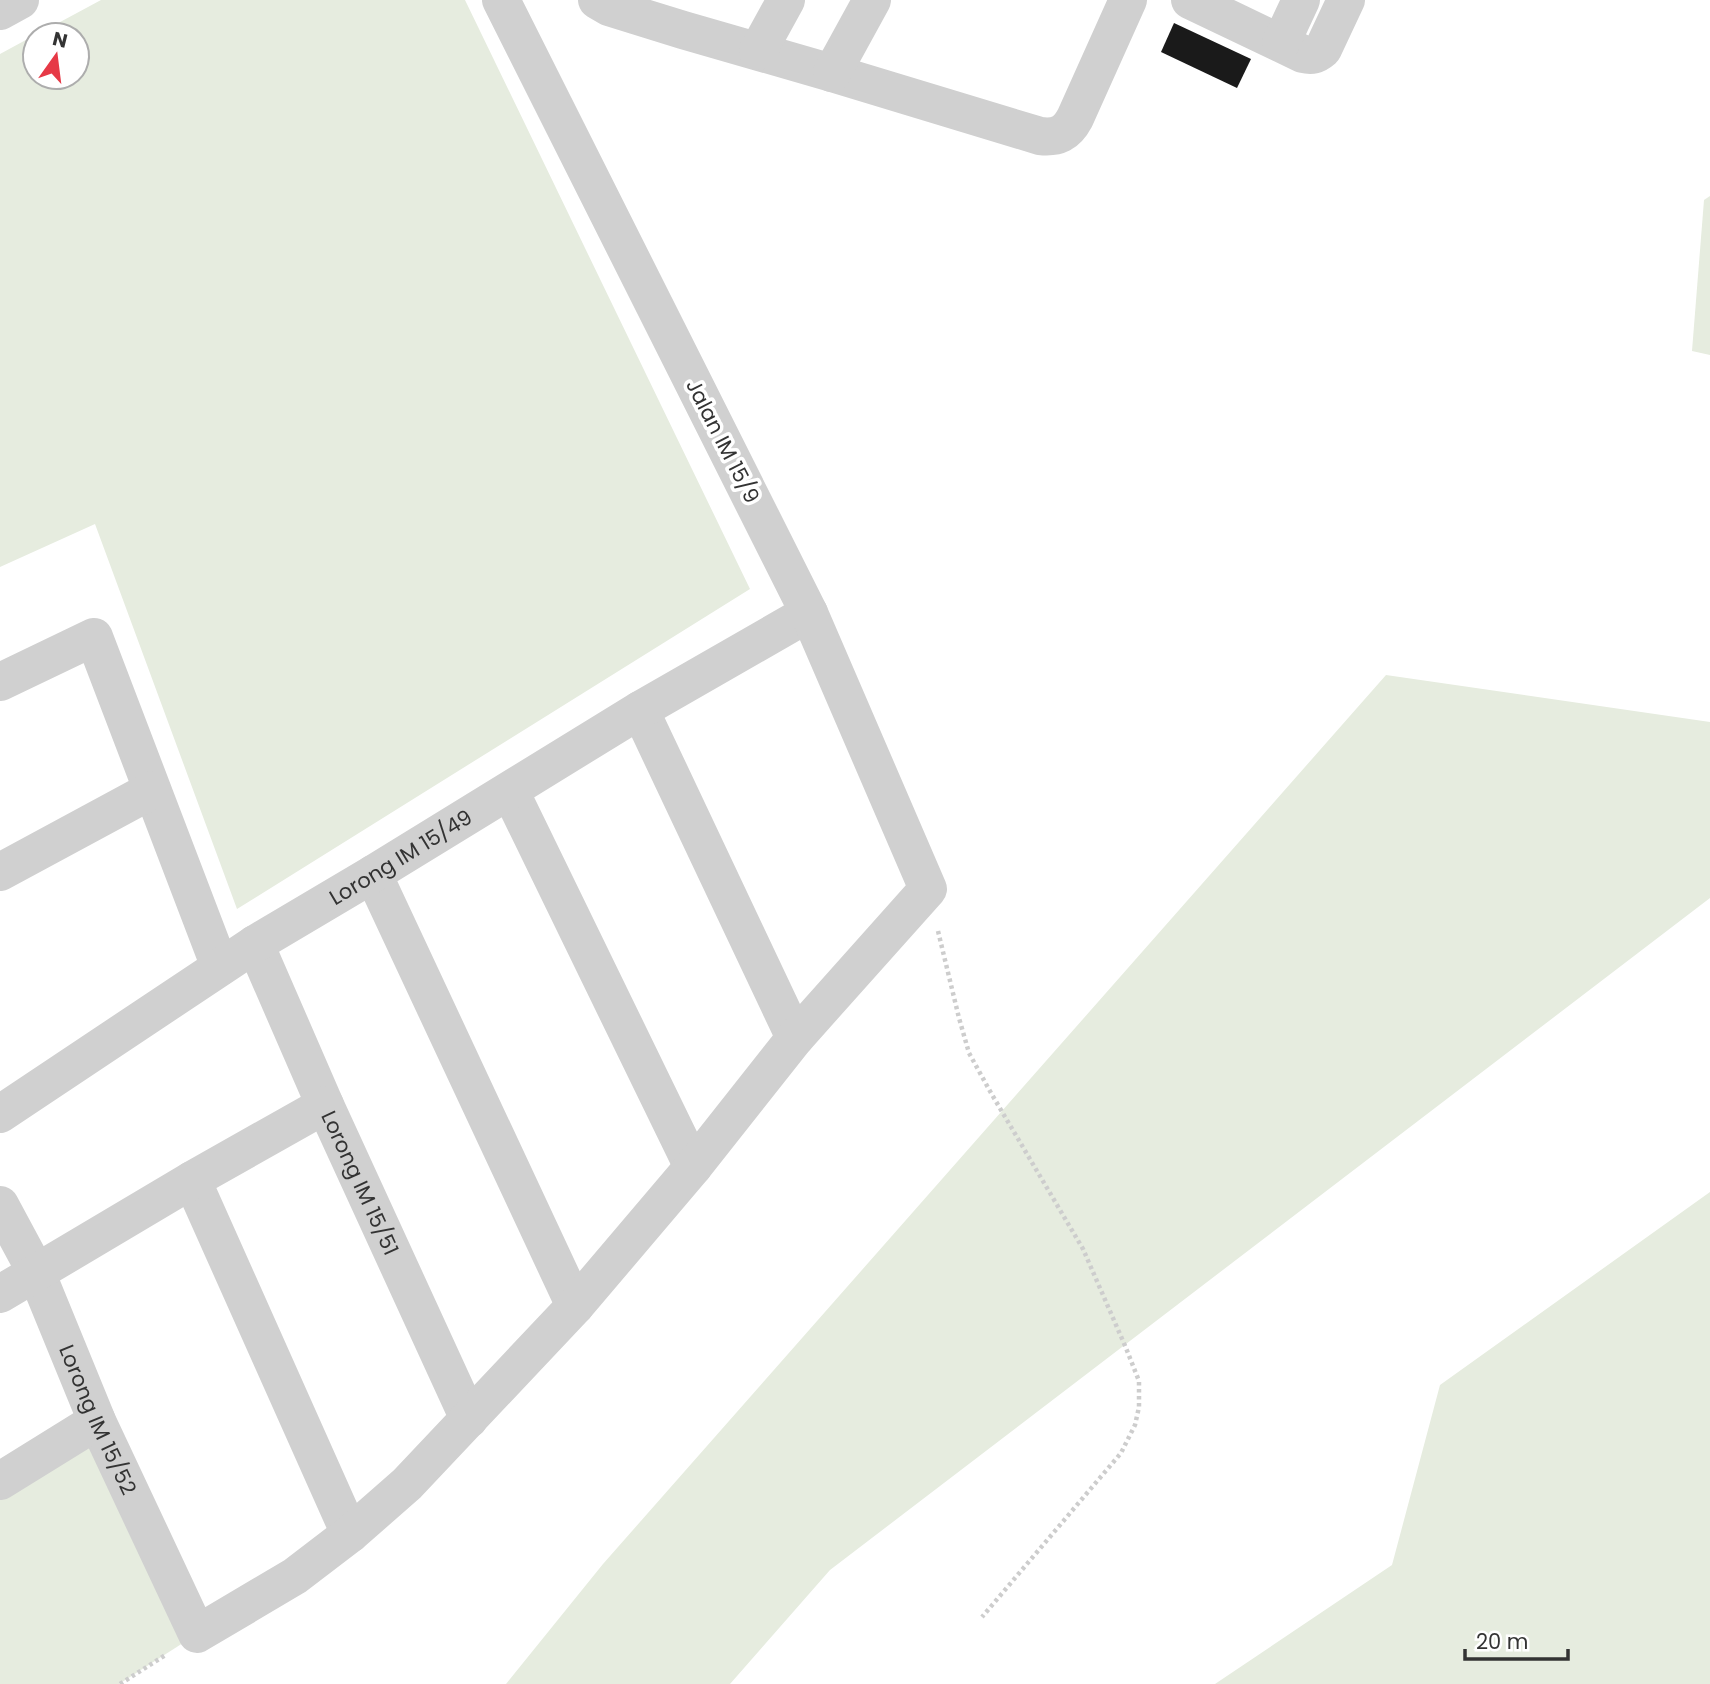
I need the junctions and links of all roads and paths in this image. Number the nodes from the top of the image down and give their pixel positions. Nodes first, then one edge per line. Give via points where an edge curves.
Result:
1 (20, 0) edge
2 (501, 0) edge
3 (597, 0) edge
4 (786, 0) edge
5 (872, 0) edge
6 (1128, 0) edge
7 (1190, 0) edge
8 (1301, 0) edge
9 (1346, 0) edge
10 (0, 10) edge
11 (691, 15) edge
12 (1281, 43) junction
13 (758, 51) junction
14 (832, 73) junction
15 (809, 613) junction
16 (0, 682) edge
17 (640, 710) junction
18 (152, 790) junction
19 (510, 791) junction
20 (0, 873) edge
21 (373, 874) junction
22 (928, 889) junction
23 (254, 944) junction
24 (220, 967) junction
25 (795, 1038) junction
26 (325, 1105) junction
27 (0, 1114) edge
28 (692, 1167) junction
29 (192, 1180) junction
30 (0, 1205) edge
31 (36, 1272) junction
32 (0, 1294) edge
33 (575, 1306) junction
34 (469, 1419) junction
35 (97, 1421) junction
36 (0, 1481) edge
37 (350, 1534) junction
38 (982, 1617) dead end
39 (197, 1634) junction
40 (120, 1684) edge

1 - 10 street
2 - 15 street, Jalan IM 15/9
3 - 11 street via 609,6
4 - 13 street
5 - 14 street
6 - 14 street via 1071,125 1053,138
7 - 12 street
8 - 12 street
9 - 12 street via 1318,54 1303,54
11 - 13 street
13 - 14 street
15 - 17 street, Lorong IM 15/49
15 - 22 street, Jalan IM 15/9
16 - 18 street via 93,637
17 - 19 street, Lorong IM 15/49
17 - 25 street
18 - 20 street
18 - 24 street
19 - 21 street, Lorong IM 15/49
19 - 28 street
21 - 23 street, Lorong IM 15/49
21 - 33 street
22 - 25 street
22 - 38 path via 969,1053 1083,1249 1139,1381 1135,1425 1121,1453
23 - 24 street, Lorong IM 15/49
23 - 26 street, Lorong IM 15/51
24 - 27 street, Lorong IM 15/49
25 - 28 street
26 - 29 street
26 - 34 street, Lorong IM 15/51
28 - 33 street
29 - 31 street
29 - 37 street
30 - 31 street, Lorong IM 15/52
31 - 32 street
31 - 35 street, Lorong IM 15/52
33 - 34 street
34 - 37 street via 407,1484
35 - 36 street
35 - 39 street, Lorong IM 15/52
37 - 39 street via 295,1576
39 - 40 path

